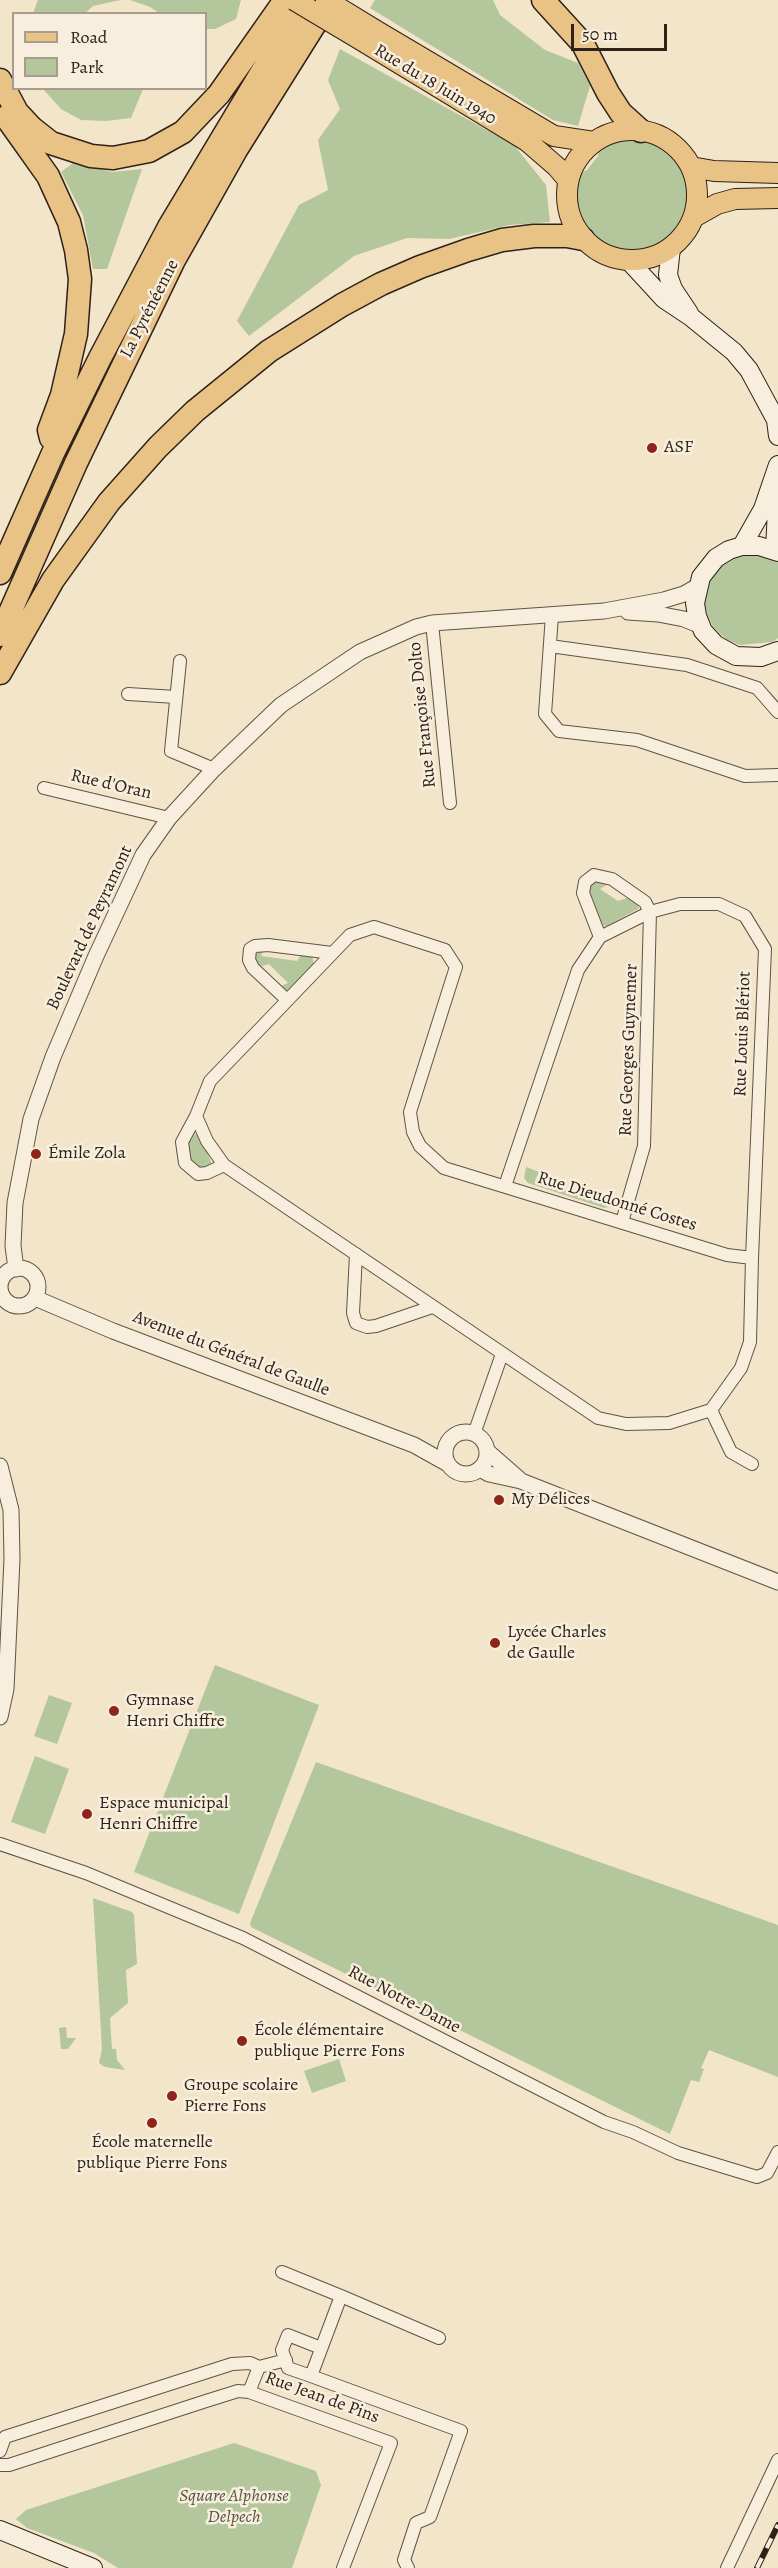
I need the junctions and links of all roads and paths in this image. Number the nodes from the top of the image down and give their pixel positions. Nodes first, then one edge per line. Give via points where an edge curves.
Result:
1 (285, 0) edge
2 (294, 0) edge
3 (305, 0) edge
4 (328, 0) edge
5 (543, 0) edge
6 (370, 36) junction
7 (0, 80) edge
8 (0, 108) edge
9 (641, 131) junction
10 (594, 142) junction
11 (691, 166) junction
12 (778, 173) edge
13 (568, 180) junction
14 (778, 198) edge
15 (694, 217) junction
16 (583, 239) junction
17 (671, 248) junction
18 (629, 261) junction
19 (691, 317) junction
20 (778, 436) edge
21 (53, 453) junction
22 (778, 465) edge
23 (778, 486) edge
24 (742, 546) junction
25 (777, 552) edge
26 (0, 573) edge
27 (698, 586) junction
28 (604, 610) junction
29 (552, 615) junction
30 (432, 623) junction
31 (701, 626) junction
32 (0, 635) edge
33 (550, 646) junction
34 (778, 651) edge
35 (761, 657) junction
36 (180, 661) dead end
37 (778, 663) edge
38 (0, 673) edge
39 (128, 694) dead end
40 (176, 698) junction
41 (778, 712) edge
42 (214, 769) junction
43 (778, 774) edge
44 (44, 788) dead end
45 (450, 803) dead end
46 (170, 818) junction
47 (650, 912) junction
48 (600, 937) junction
49 (333, 953) junction
50 (287, 1000) junction
51 (196, 1116) junction
52 (224, 1165) junction
53 (505, 1186) junction
54 (622, 1222) junction
55 (356, 1254) junction
56 (753, 1258) junction
57 (16, 1269) junction
58 (35, 1298) junction
59 (432, 1307) junction
60 (5, 1309) edge
61 (502, 1354) junction
62 (711, 1410) junction
63 (474, 1434) junction
64 (449, 1440) junction
65 (414, 1445) junction
66 (488, 1451) junction
67 (448, 1464) junction
68 (752, 1464) dead end
69 (0, 1466) edge
70 (480, 1469) junction
71 (521, 1481) junction
72 (6, 1560) edge
73 (744, 1568) junction
74 (778, 1575) edge
75 (778, 1582) edge
76 (0, 1717) edge
77 (0, 1844) edge
78 (778, 2152) edge
79 (282, 2272) dead end
80 (341, 2296) junction
81 (439, 2338) dead end
82 (321, 2348) junction
83 (286, 2361) junction
84 (259, 2367) junction
85 (311, 2376) junction
86 (249, 2391) junction
87 (0, 2451) edge
88 (778, 2460) edge
89 (0, 2464) edge
90 (0, 2530) edge
91 (93, 2568) edge
92 (343, 2568) edge
93 (408, 2568) edge
94 (727, 2568) edge

1 - 7 highway via 200,116 183,132 149,151 112,158 91,156 51,143 17,112
2 - 6 main road, Rue du 18 Juin 1940, bridge
3 - 21 highway, La Pyrénéenne via 169,227
4 - 6 main road, Rue du 18 Juin 1940, bridge
4 - 32 highway, La Pyrénéenne via 174,260 76,464
5 - 9 highway via 583,44 621,113
6 - 10 main road, Rue du 18 Juin 1940 via 555,136
6 - 13 main road, Rue du 18 Juin 1940 via 527,141
8 - 21 highway via 48,177 69,222 76,250 80,279 76,334 49,430
9 - 10 main road via 617,132
9 - 11 main road via 670,142
10 - 13 main road via 582,152
11 - 12 main road via 714,171
11 - 15 main road via 697,200
13 - 16 main road via 568,212
14 - 15 main road via 735,199
15 - 17 main road
16 - 18 main road via 612,258
16 - 38 highway via 534,236 502,240 420,267 334,309 269,351 195,411 109,502 60,570
17 - 18 main road via 644,260
17 - 19 main road via 668,275
18 - 19 main road via 664,299
19 - 20 main road via 734,352 749,370 776,420
21 - 26 highway, La Pyrénéenne
22 - 24 main road via 763,509
23 - 25 main road
24 - 25 main road
24 - 27 main road via 708,565
27 - 28 street, Boulevard de Peyramont via 664,600
27 - 31 main road via 695,603
28 - 29 street, Boulevard de Peyramont
28 - 31 street, Boulevard de Peyramont via 658,614
29 - 30 street, Boulevard de Peyramont
29 - 33 street
30 - 42 street, Boulevard de Peyramont via 350,658 281,705
30 - 45 street, Rue Françoise Dolto
31 - 35 main road via 716,645 736,656
33 - 41 street via 687,665 756,688
33 - 43 street via 544,714 559,731 638,740 745,776
34 - 35 main road
35 - 37 main road
36 - 40 street
39 - 40 street
40 - 42 street via 171,751
42 - 46 street, Boulevard de Peyramont
44 - 46 street, Rue d'Oran
46 - 57 street, Boulevard de Peyramont via 143,855 96,956 31,1119 15,1203
47 - 48 street, Rue Louis Blériot
47 - 48 street via 645,902 612,879 600,874 588,877 583,893
47 - 54 street, Rue Georges Guynemer via 644,1146
47 - 56 street, Rue Louis Blériot via 680,904 719,904 745,916 765,949
48 - 53 street, Rue Louis Blériot via 578,970
49 - 50 street, Rue Dieudonné Costes
49 - 50 street via 268,945 250,949 253,968
49 - 53 street, Rue Dieudonné Costes via 350,935 374,927 446,950 456,967 410,1112 413,1132 420,1146 444,1168
50 - 51 street, Rue Dieudonné Costes via 210,1081
51 - 52 street
51 - 52 street, Rue Dieudonné Costes via 182,1142 185,1163 198,1174
52 - 55 street
53 - 54 street, Rue Dieudonné Costes
54 - 56 street, Rue Dieudonné Costes via 727,1255
55 - 59 street
55 - 59 street via 356,1323 376,1326
56 - 62 street via 750,1342 741,1368
57 - 58 street via 33,1275 38,1286
57 - 60 street via 6,1274 0,1284
58 - 60 street via 26,1305
58 - 65 street, Avenue du Général de Gaulle
59 - 61 street
61 - 62 street via 598,1418 626,1424 669,1423
61 - 63 street
62 - 68 street via 731,1452
63 - 64 street via 458,1433
63 - 66 street
64 - 65 street, Avenue du Général de Gaulle
64 - 67 street via 445,1453
65 - 67 street, Avenue du Général de Gaulle
66 - 70 street
66 - 71 street
67 - 70 street via 458,1473
69 - 72 street via 11,1510
70 - 71 street
71 - 73 street
72 - 76 street via 6,1689
73 - 74 street
73 - 75 street
77 - 78 street, Rue Notre-Dame via 86,1873 243,1938 604,2122 678,2153 757,2177 768,2173
79 - 80 street
80 - 81 street
80 - 82 street
82 - 83 street via 288,2335 282,2350
82 - 85 street
83 - 84 street, Rue Jean de Pins
83 - 85 street via 288,2367
84 - 86 street, Rue Jean de Pins
84 - 87 street, Rue Jean de Pins via 232,2364 5,2437
85 - 93 street via 461,2431 430,2517 416,2523 404,2560
86 - 89 street, Rue Jean de Pins via 238,2391 9,2465
86 - 92 street, Rue Jean de Pins via 391,2443
88 - 94 street
90 - 91 main road

